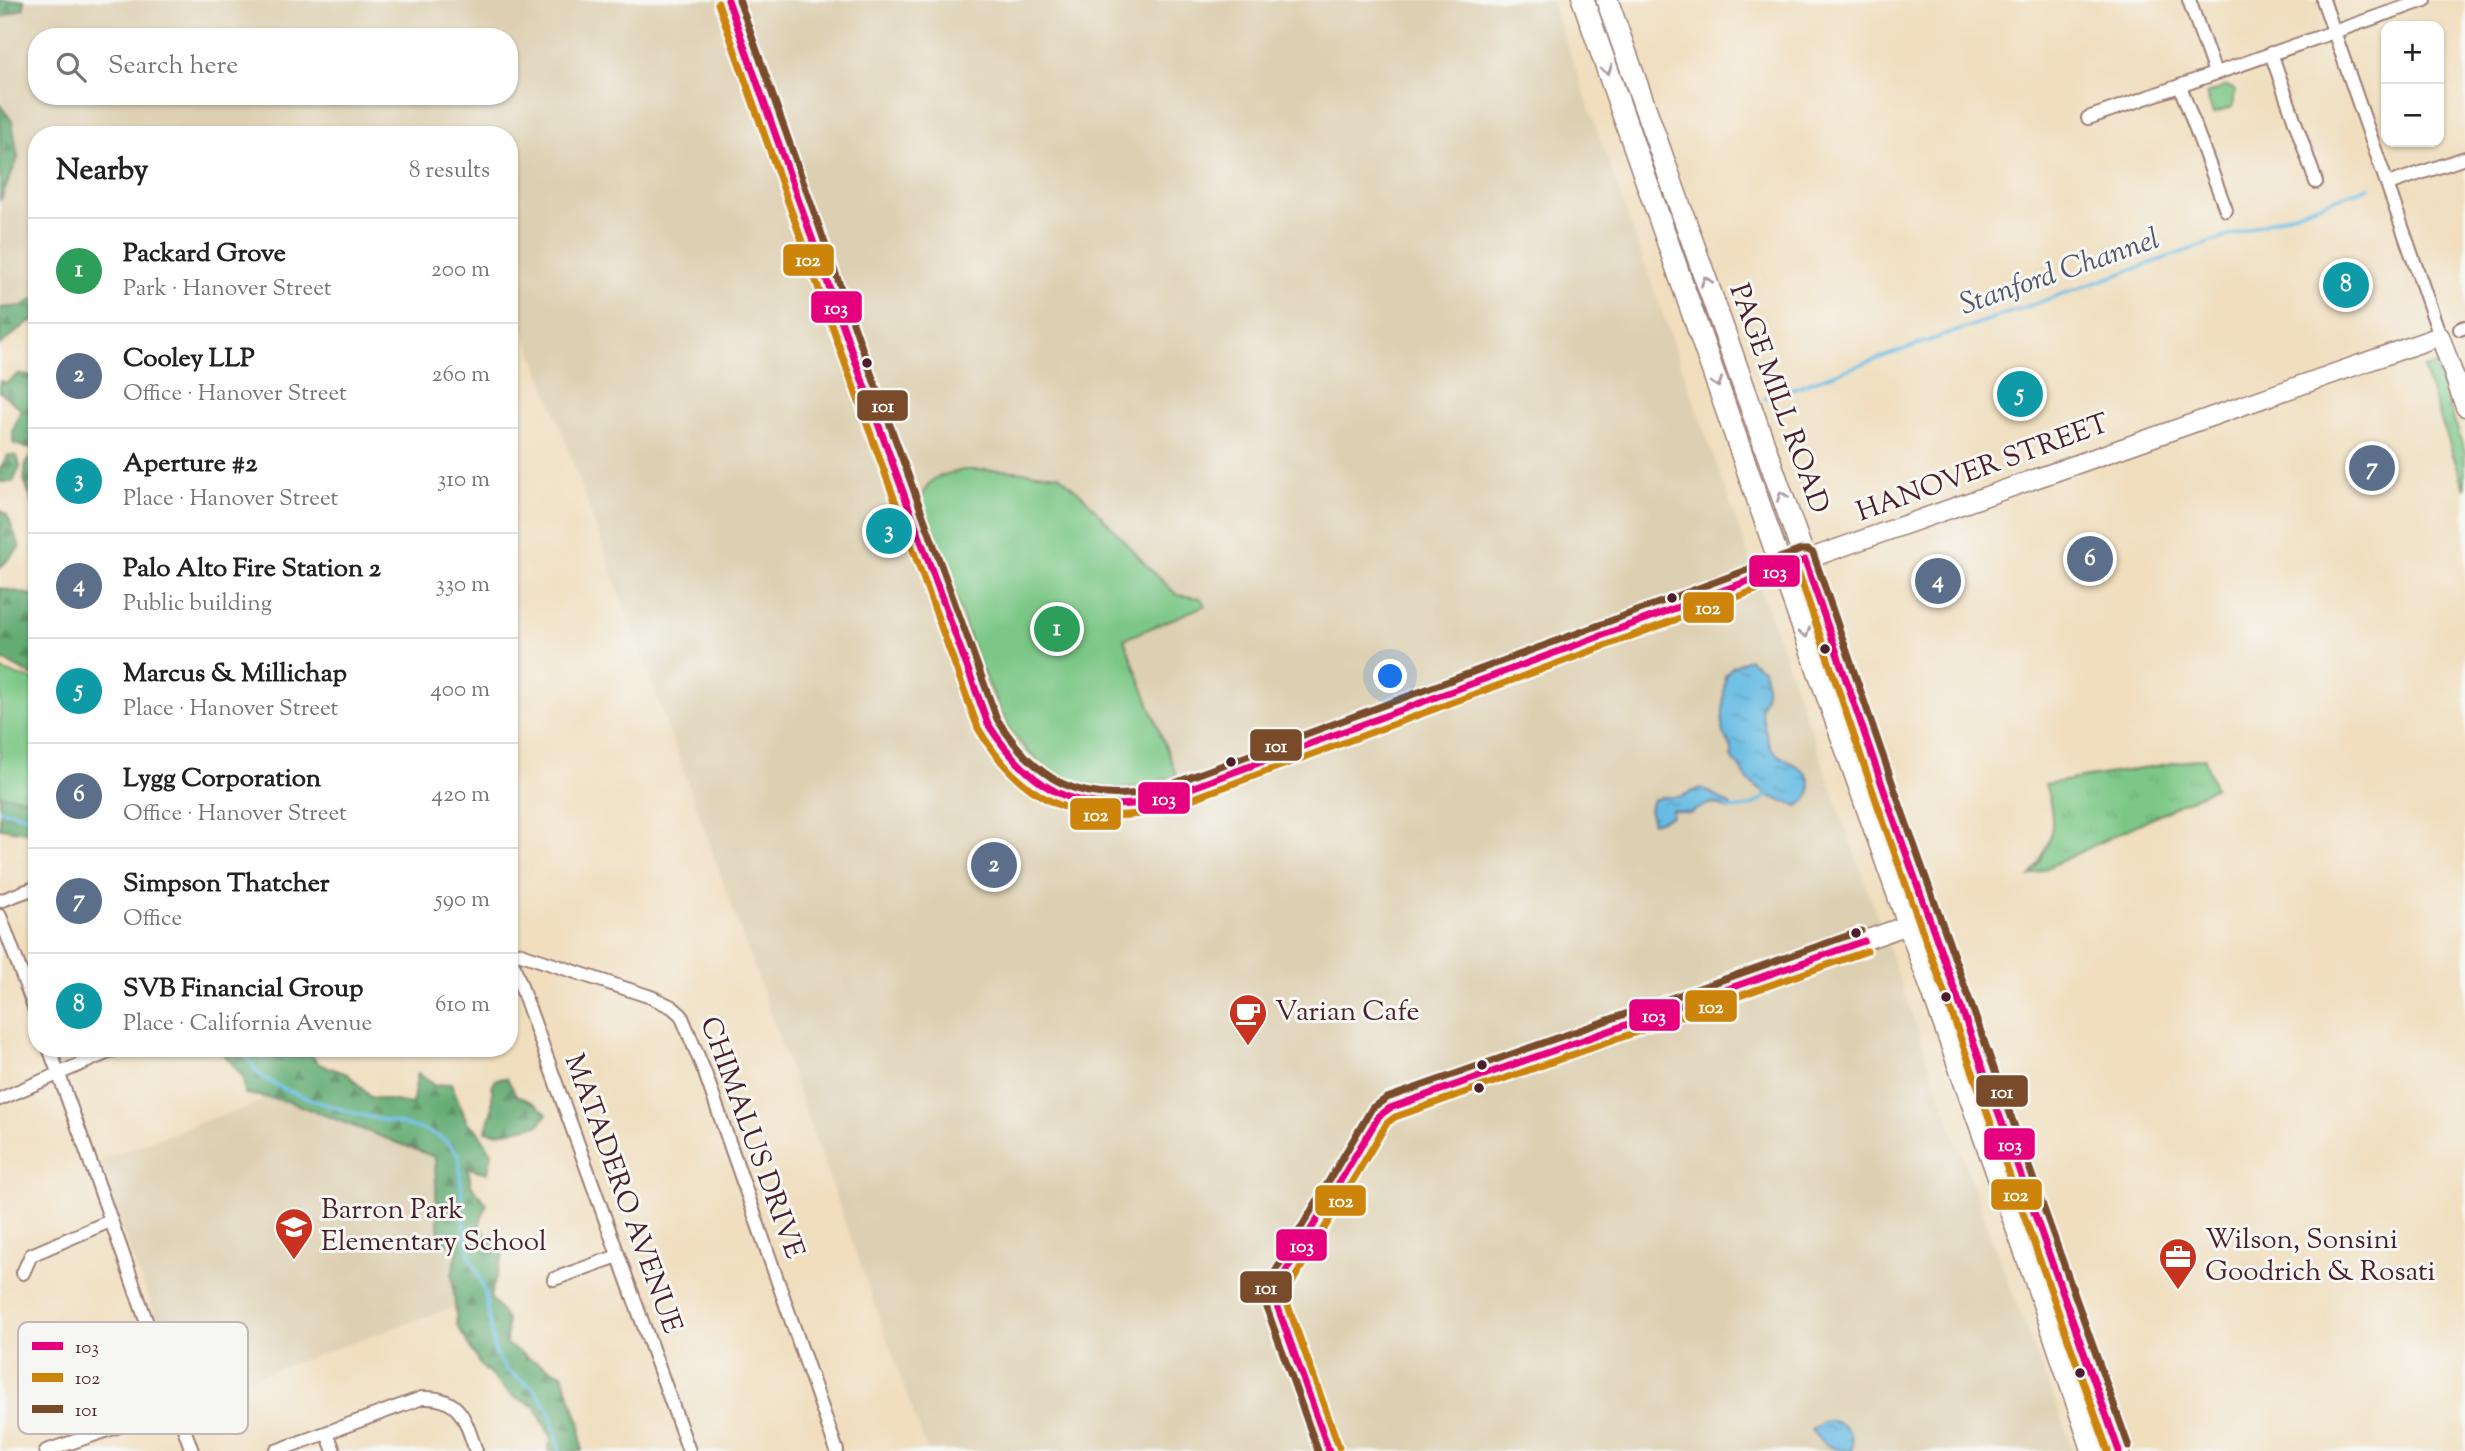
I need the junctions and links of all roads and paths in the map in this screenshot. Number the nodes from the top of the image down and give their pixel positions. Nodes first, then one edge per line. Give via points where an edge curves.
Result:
1 (729, 0) edge
2 (1583, 0) edge
3 (2189, 0) edge
4 (2323, 0) edge
5 (2425, 0) edge
6 (1606, 1) edge
7 (2334, 32) junction
8 (2271, 53) junction
9 (2215, 73) junction
10 (2180, 86) junction
11 (2088, 118) dead end
12 (2465, 158) edge
13 (2316, 182) dead end
14 (2388, 184) junction
15 (2226, 210) dead end
16 (2440, 336) junction
17 (2465, 407) edge
18 (1805, 560) junction
19 (1782, 569) junction
20 (28, 890) edge
21 (0, 901) edge
22 (0, 916) edge
23 (1930, 917) junction
24 (1909, 925) junction
25 (518, 954) edge
26 (518, 976) edge
27 (28, 991) edge
28 (52, 1057) edge
29 (98, 1057) edge
30 (59, 1074) junction
31 (0, 1099) edge
32 (110, 1221) junction
33 (618, 1256) junction
34 (23, 1273) dead end
35 (554, 1279) dead end
36 (146, 1322) edge
37 (327, 1433) junction
38 (96, 1434) edge
39 (186, 1434) edge
40 (46, 1451) edge
41 (192, 1451) edge
42 (276, 1451) edge
43 (334, 1451) edge
44 (476, 1451) edge
45 (689, 1451) edge
46 (837, 1451) edge
47 (1329, 1451) edge
48 (2093, 1451) edge
49 (2119, 1451) edge

1 - 19 street, HANOVER STREET via 988,724 1014,762 1058,794 1111,807 1156,802
2 -> 19 main road, PAGE MILL ROAD
3 - 9 street
4 - 7 street
5 - 7 street
18 -> 6 main road, PAGE MILL ROAD
7 - 8 street
7 - 14 street
8 - 9 street
8 - 13 street
9 - 10 street
10 - 11 street
10 - 15 street
12 - 14 street
14 - 16 street
16 - 17 street
16 - 18 street, HANOVER STREET
18 - 19 street, HANOVER STREET
18 - 23 main road, PAGE MILL ROAD
19 -> 24 main road, PAGE MILL ROAD
20 - 21 street
22 - 27 street
23 - 24 street
23 - 49 main road, PAGE MILL ROAD
24 - 47 street via 1383,1111 1276,1289 1277,1305
24 - 48 main road, PAGE MILL ROAD
25 - 46 street, CHIMALUS DRIVE via 651,997 681,1016
26 - 33 street, MATADERO AVENUE
28 - 30 street
29 - 30 street
30 - 31 street
30 - 32 street
32 - 34 street via 31,1255
32 - 36 street
33 - 35 street
33 - 45 street, MATADERO AVENUE
37 - 42 street
37 - 43 street
37 - 44 street via 431,1397 456,1406
38 - 40 street
39 - 41 street

